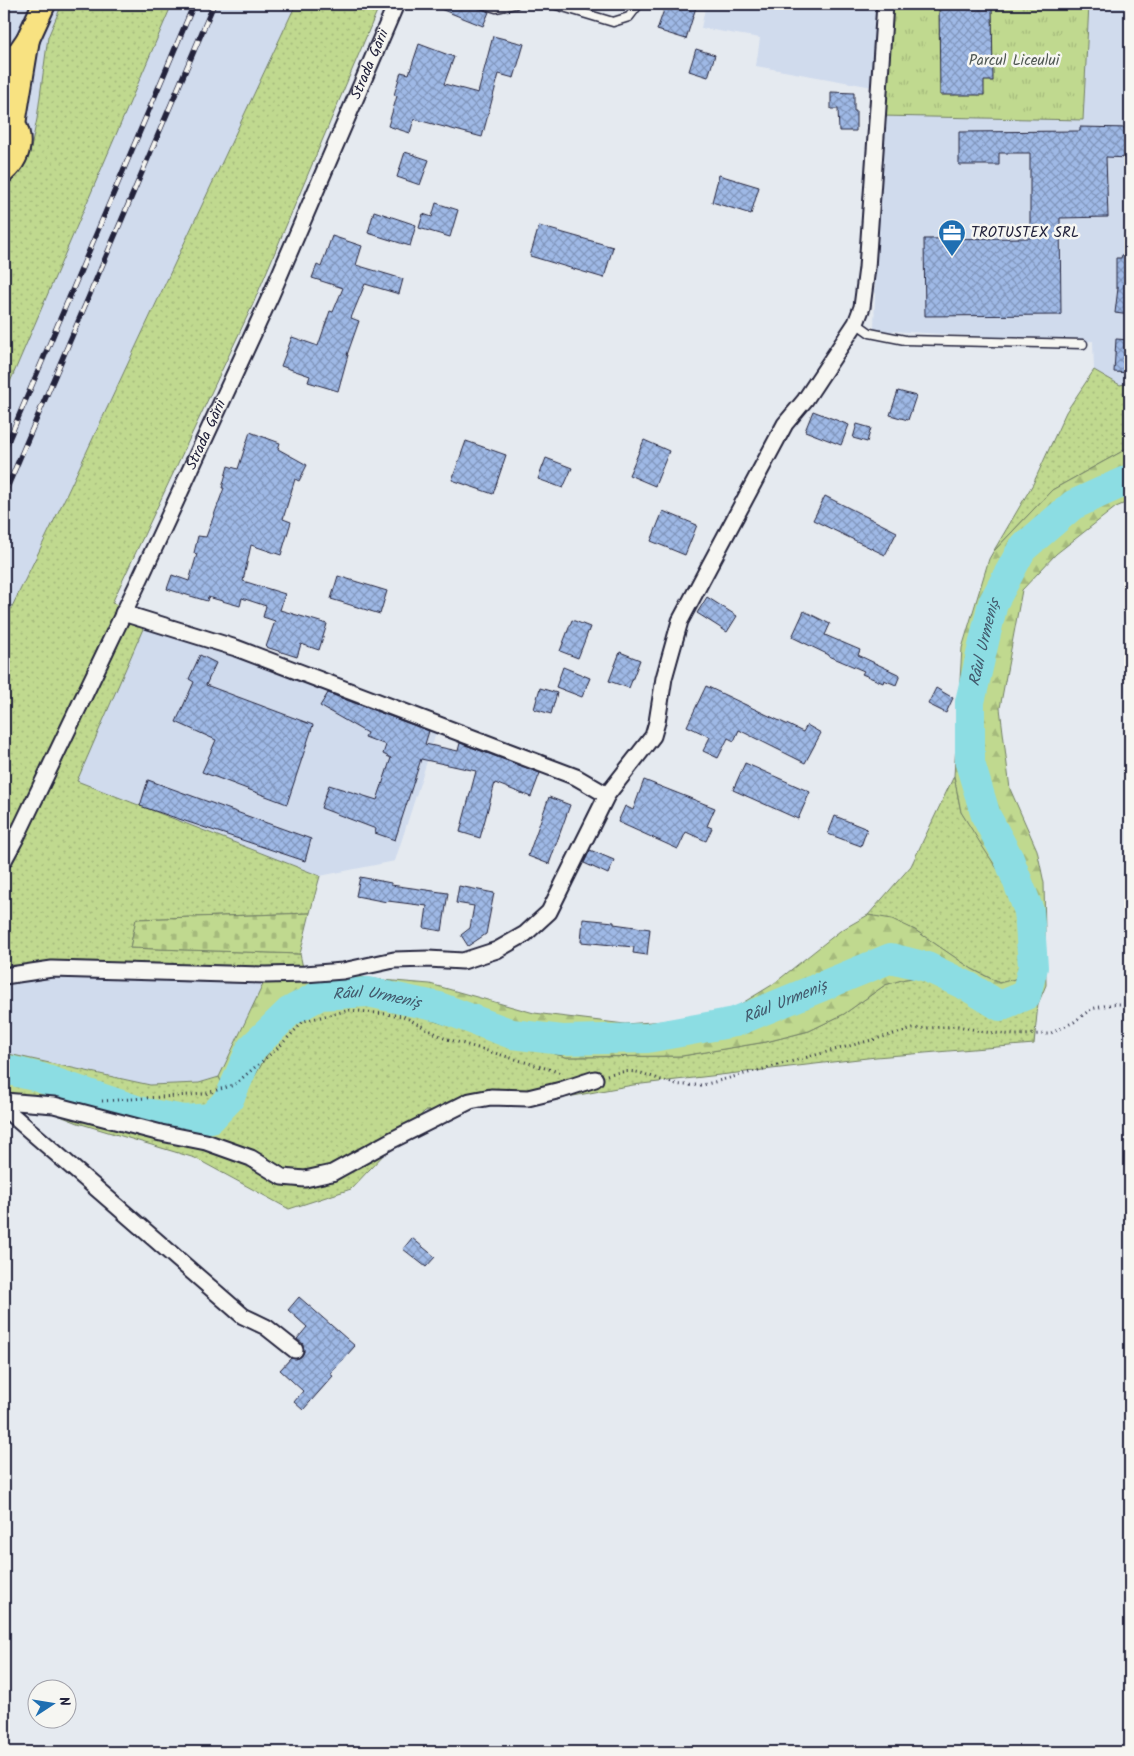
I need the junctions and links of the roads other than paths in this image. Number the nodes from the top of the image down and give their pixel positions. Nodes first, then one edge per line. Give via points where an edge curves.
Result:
1 (44, 4) edge
2 (396, 4) edge
3 (483, 4) edge
4 (515, 4) edge
5 (553, 4) edge
6 (638, 4) edge
7 (886, 4) edge
8 (28, 39) junction
9 (4, 74) edge
10 (9, 118) edge
11 (4, 171) edge
12 (856, 323) junction
13 (1083, 344) dead end
14 (123, 613) junction
15 (607, 795) junction
16 (4, 860) edge
17 (4, 976) edge
18 (595, 1079) road end
19 (4, 1100) edge
20 (4, 1108) edge
21 (295, 1350) dead end

1 - 8 main road
2 - 14 street, Strada Gării via 270,295
3 - 4 lane via 496,8
5 - 6 lane via 613,22 629,17
7 - 12 street via 867,268 862,307
8 - 9 main road
8 - 10 main road
10 - 11 main road via 19,142 14,161
12 - 13 lane via 881,337 905,340
12 - 15 street via 805,400 785,424 761,466 680,621 664,678 653,736
14 - 15 street via 236,648 576,777
14 - 16 street, Strada Gării
15 - 17 street via 549,912 525,934 497,950 463,961 394,960 343,971 305,974 52,969
18 - 19 street via 528,1098 470,1100 332,1173 305,1179 282,1178 251,1158 206,1142 54,1105
20 - 21 street via 243,1316 266,1327

